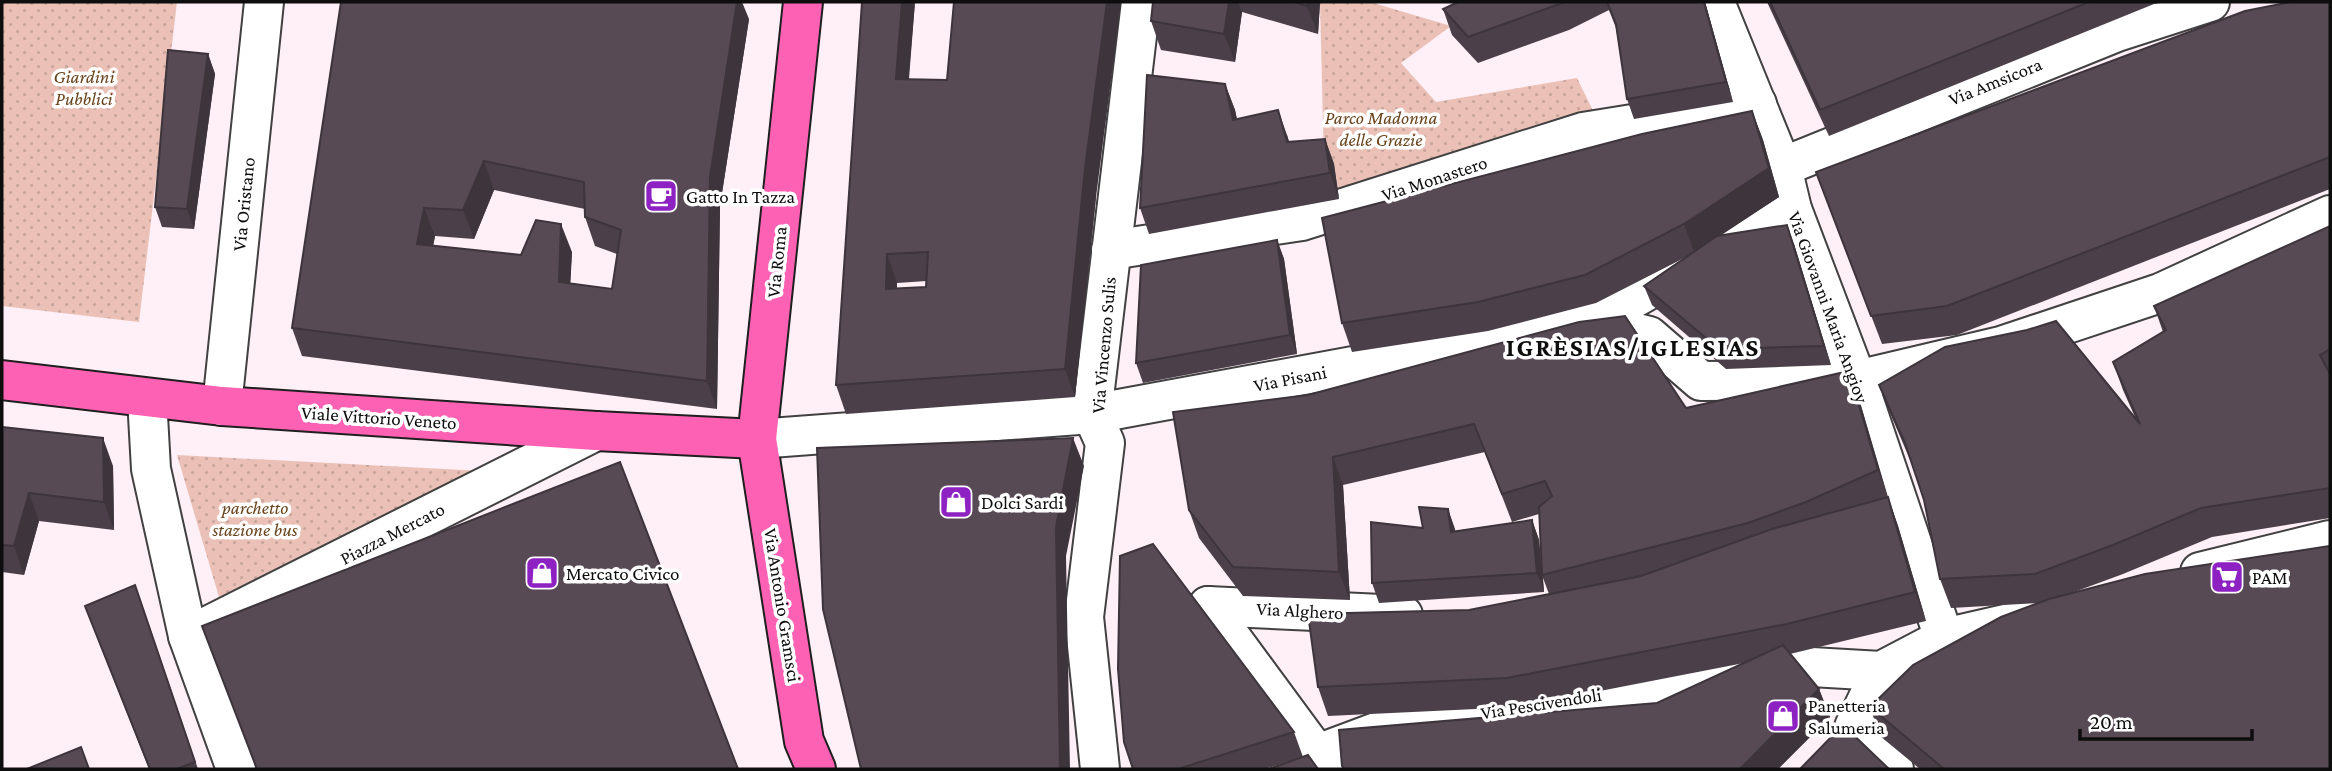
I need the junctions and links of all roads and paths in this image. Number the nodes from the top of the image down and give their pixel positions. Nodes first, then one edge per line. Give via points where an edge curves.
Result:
1 (264, 2) edge
2 (803, 2) edge
3 (1141, 2) edge
4 (1715, 2) edge
5 (2210, 2) edge
6 (1757, 104) junction
7 (1782, 167) junction
8 (1792, 209) junction
9 (2330, 215) edge
10 (1111, 250) junction
11 (1592, 321) junction
12 (2, 380) edge
13 (1857, 380) junction
14 (147, 398) junction
15 (222, 406) junction
16 (1092, 414) junction
17 (596, 431) junction
18 (757, 439) junction
19 (2330, 540) edge
20 (2166, 581) edge
21 (2055, 612) edge
22 (1431, 616) edge
23 (1940, 627) junction
24 (188, 636) junction
25 (1881, 671) junction
26 (1856, 746) edge
27 (1315, 765) edge
28 (236, 769) edge
29 (816, 769) edge
30 (1100, 769) edge

1 - 15 street, Via Oristano
2 - 18 main road, Via Roma
3 - 10 street, Via Vincenzo Sulis
4 - 6 street, Via Giovanni Maria Angioy
5 - 7 street, Via Amsicora via 2117,32
6 - 7 street, Via Giovanni Maria Angioy
6 - 10 street, Via Monastero via 1583,132 1302,220
7 - 8 street, Via Giovanni Maria Angioy
8 - 11 street, Via Pisani
8 - 13 street, Via Giovanni Maria Angioy
9 - 13 street via 2160,293 2001,346
10 - 16 street, Via Vincenzo Sulis
11 - 13 street via 1648,336 1701,381
11 - 16 street, Via Pisani
12 - 14 main road, Viale Vittorio Veneto
13 - 23 street, Via Giovanni Maria Angioy via 1885,509
14 - 15 main road, Viale Vittorio Veneto
14 - 24 street via 151,469
15 - 17 main road, Viale Vittorio Veneto
16 - 18 street, Via Pisani
16 - 30 street, Via Vincenzo Sulis via 1105,443 1084,617
17 - 18 main road, Viale Vittorio Veneto
17 - 24 street, Piazza Mercato
18 - 29 main road, Via Antonio Gramsci via 804,741
19 - 20 street
21 - 23 street
22 - 27 street, Via Alghero via 1208,606
23 - 25 street
24 - 28 street
25 - 26 street
25 - 27 street, Via Pescivendoli via 1794,666 1403,722 1328,750

